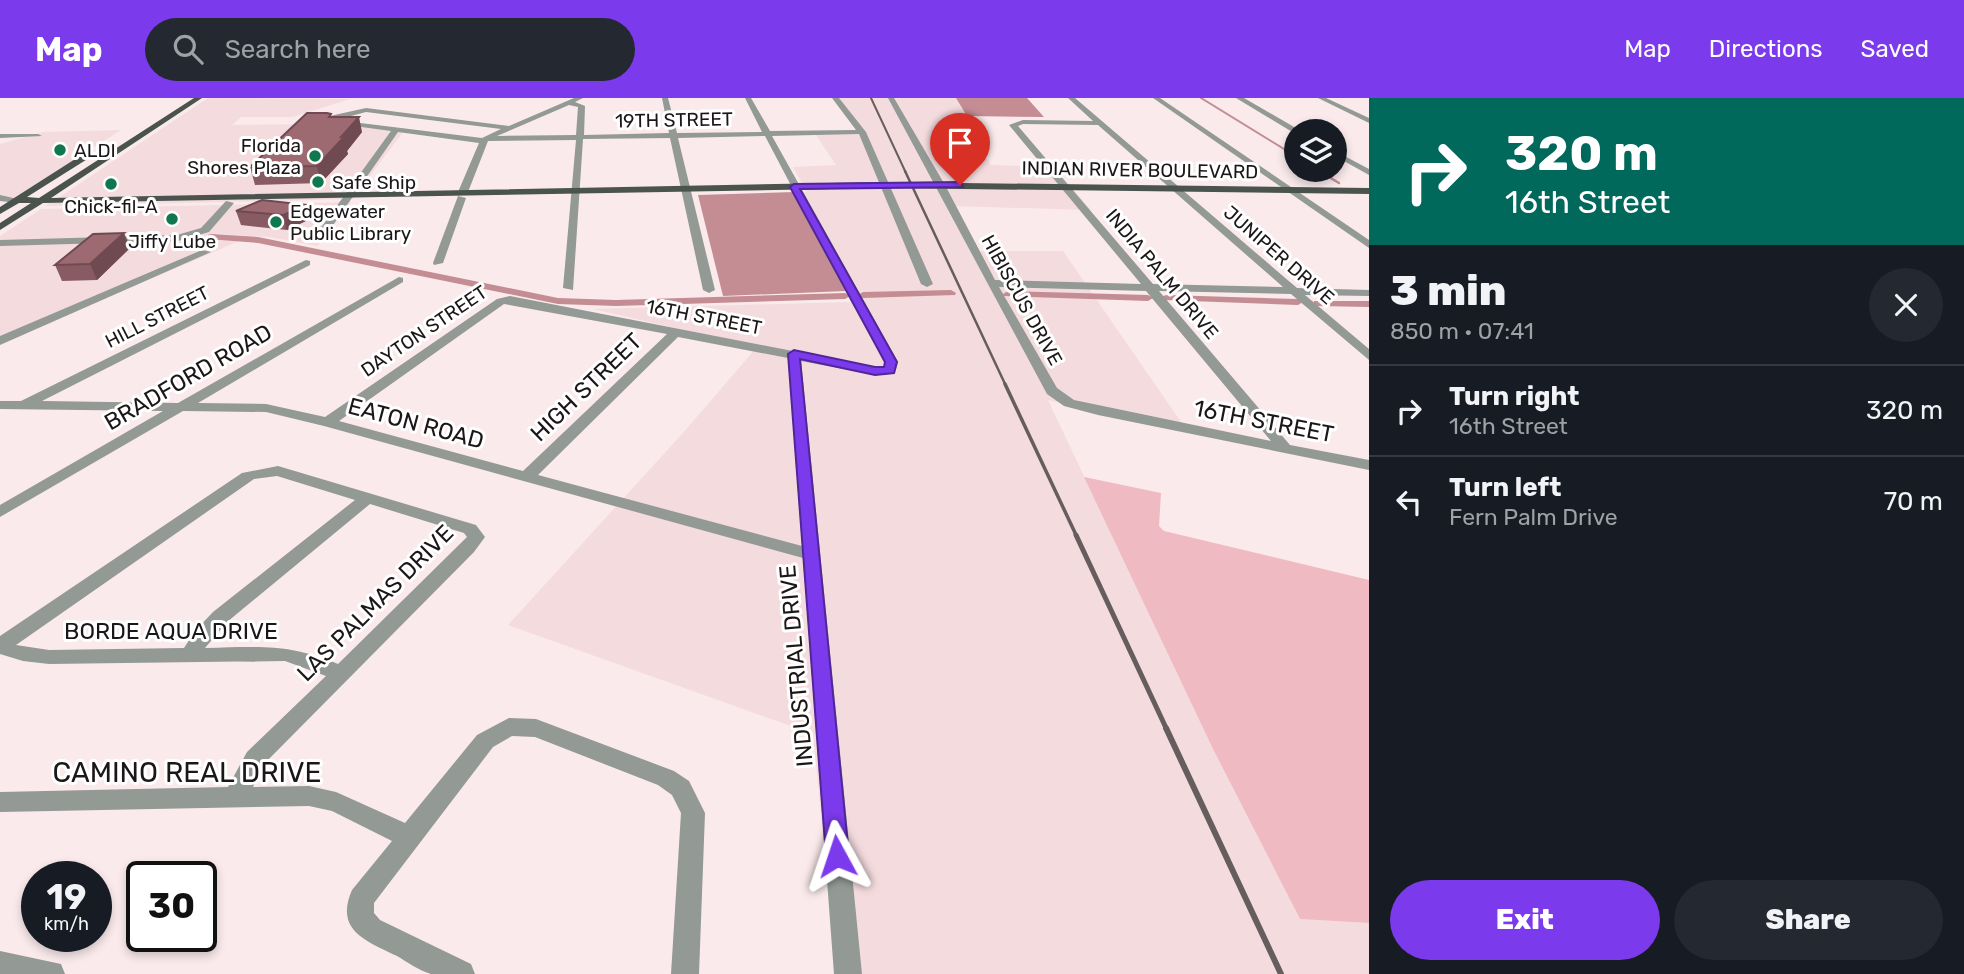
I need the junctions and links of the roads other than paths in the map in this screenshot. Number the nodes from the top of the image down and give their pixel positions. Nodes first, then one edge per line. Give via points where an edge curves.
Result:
1 (580, 98) edge
2 (665, 98) edge
3 (748, 98) edge
4 (835, 98) edge
5 (891, 98) edge
6 (1071, 98) edge
7 (1156, 98) edge
8 (1239, 98) edge
9 (1321, 98) edge
10 (196, 99) edge
11 (569, 103) junction
12 (1369, 121) edge
13 (1100, 123) junction
14 (1284, 124) edge
15 (508, 128) junction
16 (396, 129) junction
17 (863, 132) junction
18 (766, 134) junction
19 (674, 135) junction
20 (0, 136) edge
21 (38, 136) dead end
22 (579, 137) junction
23 (484, 140) junction
24 (93, 152) dead end
25 (1347, 160) edge
26 (1369, 172) edge
27 (885, 185) junction
28 (942, 185) junction
29 (1064, 185) junction
30 (794, 187) junction
31 (1175, 187) junction
32 (684, 189) junction
33 (1289, 190) junction
34 (575, 191) junction
35 (1369, 191) edge
36 (462, 195) junction
37 (347, 198) junction
38 (17, 200) junction
39 (40, 201) junction
40 (229, 203) junction
41 (1, 206) edge
42 (29, 208) junction
43 (0, 227) edge
44 (320, 236) dead end
45 (0, 243) edge
46 (1369, 245) edge
47 (206, 252) dead end
48 (306, 263) dead end
49 (438, 263) dead end
50 (399, 281) dead end
51 (991, 283) junction
52 (927, 284) dead end
53 (1149, 287) junction
54 (569, 288) dead end
55 (709, 290) dead end
56 (1294, 290) junction
57 (1369, 293) edge
58 (510, 300) joint
59 (677, 331) junction
60 (0, 341) edge
61 (794, 354) junction
62 (1369, 356) edge
63 (1069, 403) joint
64 (0, 405) edge
65 (24, 405) junction
66 (184, 406) junction
67 (327, 422) junction
68 (1285, 448) junction
69 (1369, 464) edge
70 (527, 476) junction
71 (366, 499) junction
72 (0, 512) edge
73 (810, 554) junction
74 (0, 647) edge
75 (191, 654) junction
76 (340, 673) junction
77 (235, 798) junction
78 (0, 802) edge
79 (408, 837) junction
80 (0, 965) edge
81 (51, 974) edge
82 (461, 974) edge
83 (685, 974) edge
84 (848, 974) edge

1 - 11 street
2 - 19 street
3 - 18 street
4 - 17 street
5 - 28 street, HIBISCUS DRIVE
6 - 13 street, JUNIPER DRIVE
7 - 33 street
8 - 14 street
9 - 12 street
10 - 39 main road via 132,135
11 - 15 street
11 - 22 street via 582,106
13 - 29 street, INDIA PALM DRIVE via 1013,125
13 - 31 street, JUNIPER DRIVE
15 - 16 street, 19TH STREET via 366,110 331,119
15 - 23 street
16 - 23 street, 19TH STREET
16 - 37 street
17 - 18 street, 19TH STREET
17 - 27 street
18 - 19 street, 19TH STREET
18 - 30 street
19 - 22 street, 19TH STREET
19 - 32 street
20 - 21 street
22 - 23 street, 19TH STREET
22 - 34 street
23 - 36 street
24 - 38 main road
25 - 26 street
27 - 28 main road, INDIAN RIVER BOULEVARD
27 - 30 main road, INDIAN RIVER BOULEVARD
27 - 52 street
28 - 29 main road, INDIAN RIVER BOULEVARD
28 - 51 street, HIBISCUS DRIVE
29 - 31 main road, INDIAN RIVER BOULEVARD
29 - 53 street, INDIA PALM DRIVE
30 - 32 main road, INDIAN RIVER BOULEVARD
30 - 61 street, 16TH STREET via 891,362 890,370 875,371
31 - 33 main road, INDIAN RIVER BOULEVARD
31 - 56 street, JUNIPER DRIVE
32 - 34 main road, INDIAN RIVER BOULEVARD
32 - 55 street
33 - 35 main road, INDIAN RIVER BOULEVARD
33 - 46 street
34 - 36 main road, INDIAN RIVER BOULEVARD
34 - 54 street
36 - 37 main road, INDIAN RIVER BOULEVARD
36 - 49 street
37 - 39 main road
37 - 40 main road
37 - 44 street
38 - 39 main road
38 - 41 main road
39 - 42 main road
40 - 42 main road
40 - 45 street via 205,230 178,238
41 - 42 main road
42 - 43 main road
47 - 60 street
48 - 65 street, HILL STREET
50 - 66 street, BRADFORD ROAD
51 - 53 street
51 - 63 street, HIBISCUS DRIVE via 1052,391
53 - 56 street
53 - 68 street, INDIA PALM DRIVE
56 - 57 street
56 - 62 street, JUNIPER DRIVE
58 - 59 street, 16TH STREET
58 - 67 street, DAYTON STREET via 501,301
59 - 61 street, 16TH STREET
59 - 70 street, HIGH STREET
61 - 73 street, INDUSTRIAL DRIVE
63 - 68 street, 16TH STREET
64 - 65 street, EATON ROAD
65 - 66 street, EATON ROAD
66 - 67 street, EATON ROAD via 266,408
66 - 72 street, BRADFORD ROAD
67 - 70 street, EATON ROAD
68 - 69 street, 16TH STREET
70 - 73 street, EATON ROAD
71 - 74 street, LAS PALMAS DRIVE via 278,471 248,476
71 - 75 street via 219,617
71 - 76 street, LAS PALMAS DRIVE via 470,529 476,537
73 - 84 street, INDUSTRIAL DRIVE
74 - 75 street, BORDE AQUA DRIVE via 49,657
75 - 76 street, BORDE AQUA DRIVE via 285,654
76 - 77 street, LAS PALMAS DRIVE via 255,759
77 - 78 street, CAMINO REAL DRIVE
77 - 79 street, CAMINO REAL DRIVE via 309,796 336,802
79 - 82 street via 361,899 360,918 370,929
79 - 83 street via 485,741 509,727 536,727 666,778 681,788 694,813
80 - 81 street

